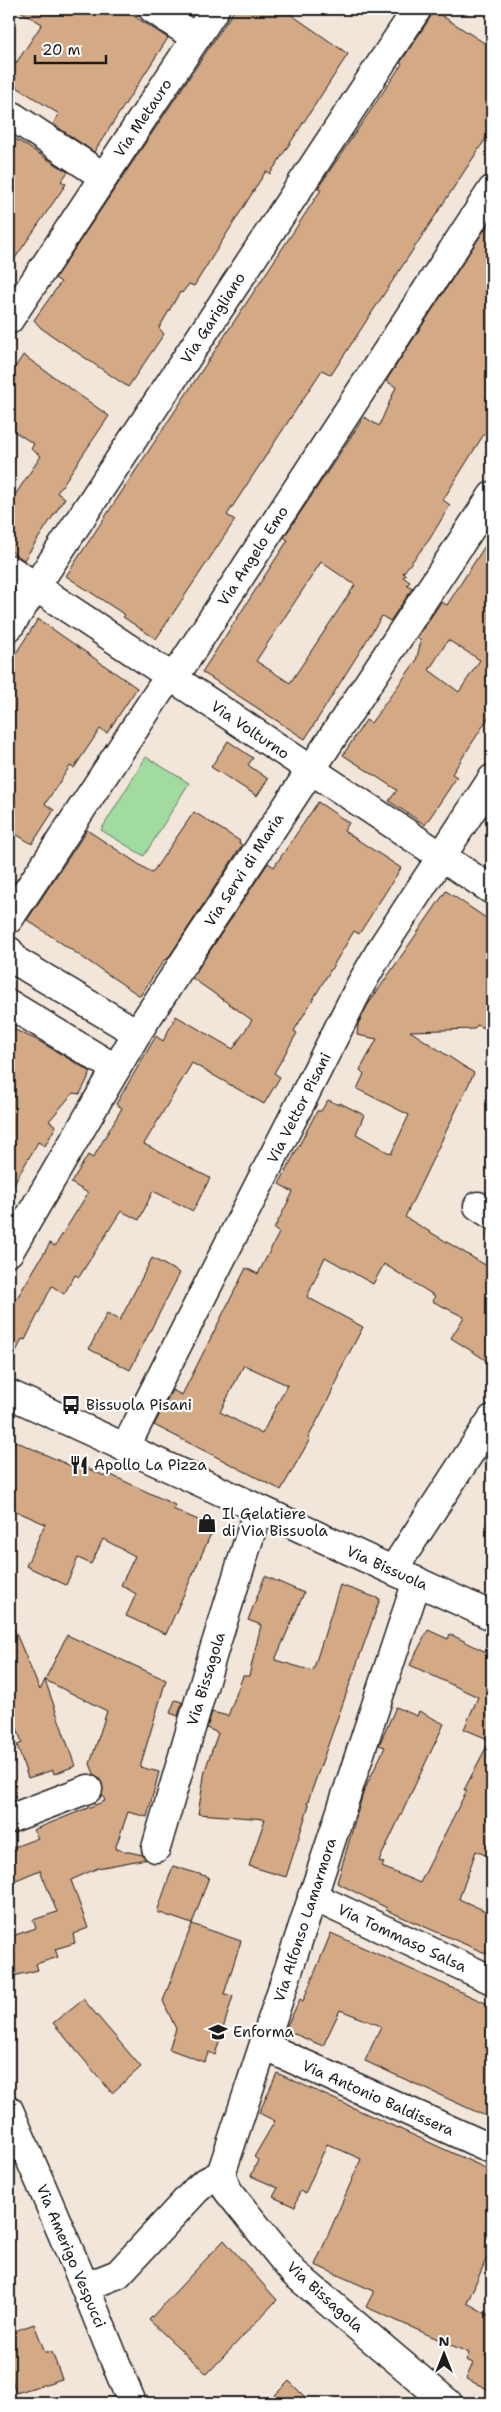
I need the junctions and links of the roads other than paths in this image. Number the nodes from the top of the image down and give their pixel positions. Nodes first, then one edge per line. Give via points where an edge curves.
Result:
1 (153, 9) edge
2 (215, 9) edge
3 (417, 9) edge
4 (196, 38) junction
5 (9, 114) edge
6 (104, 177) junction
7 (492, 190) edge
8 (9, 319) edge
9 (492, 496) edge
10 (9, 569) edge
11 (36, 587) junction
12 (9, 627) edge
13 (170, 677) junction
14 (310, 770) junction
15 (492, 779) edge
16 (441, 857) junction
17 (492, 890) edge
18 (9, 919) edge
19 (11, 963) edge
20 (9, 1004) edge
21 (138, 1034) junction
22 (116, 1069) junction
23 (9, 1252) edge
24 (9, 1394) edge
25 (492, 1419) edge
26 (125, 1448) junction
27 (258, 1510) junction
28 (392, 1570) junction
29 (417, 1581) junction
30 (492, 1616) edge
31 (88, 1789) dead end
32 (9, 1818) edge
33 (156, 1848) dead end
34 (312, 1896) junction
35 (492, 1980) edge
36 (264, 2046) junction
37 (9, 2110) edge
38 (492, 2149) edge
39 (221, 2174) junction
40 (85, 2287) junction
41 (132, 2403) edge
42 (448, 2403) edge

1 - 4 street
2 - 4 street, Via Metauro
3 - 11 street, Via Garigliano
4 - 6 street, Via Metauro
5 - 6 street
6 - 8 street, Via Metauro
7 - 13 street, Via Angelo Emo via 188,656
9 - 14 street, Via Servi di Maria
10 - 11 street, Via Volturno
11 - 12 street, Via Garigliano
11 - 13 street, Via Volturno
13 - 14 street, Via Volturno
13 - 18 street, Via Angelo Emo
14 - 16 street, Via Volturno
14 - 21 street, Via Servi di Maria
15 - 16 street, Via Vettor Pisani
16 - 17 street, Via Volturno
16 - 26 street, Via Vettor Pisani via 361,984
19 - 21 street
20 - 22 street
21 - 22 street, Via Servi di Maria
22 - 23 street, Via Servi di Maria
24 - 26 street, Via Bissuola
25 - 28 street
26 - 27 street, Via Bissuola
27 - 28 street, Via Bissuola
27 - 33 street, Via Bissagola
28 - 29 street, Via Bissuola
29 - 30 street, Via Bissuola
29 - 34 street, Via Alfonso Lamarmora
31 - 32 street
34 - 35 street, Via Tommaso Salsa
34 - 36 street, Via Alfonso Lamarmora
36 - 38 street, Via Antonio Baldissera
36 - 39 street, Via Alfonso Lamarmora
37 - 40 street, Via Amerigo Vespucci
39 - 40 street via 196,2190 118,2274
39 - 42 street, Via Bissagola via 228,2191 294,2273
40 - 41 street, Via Amerigo Vespucci

